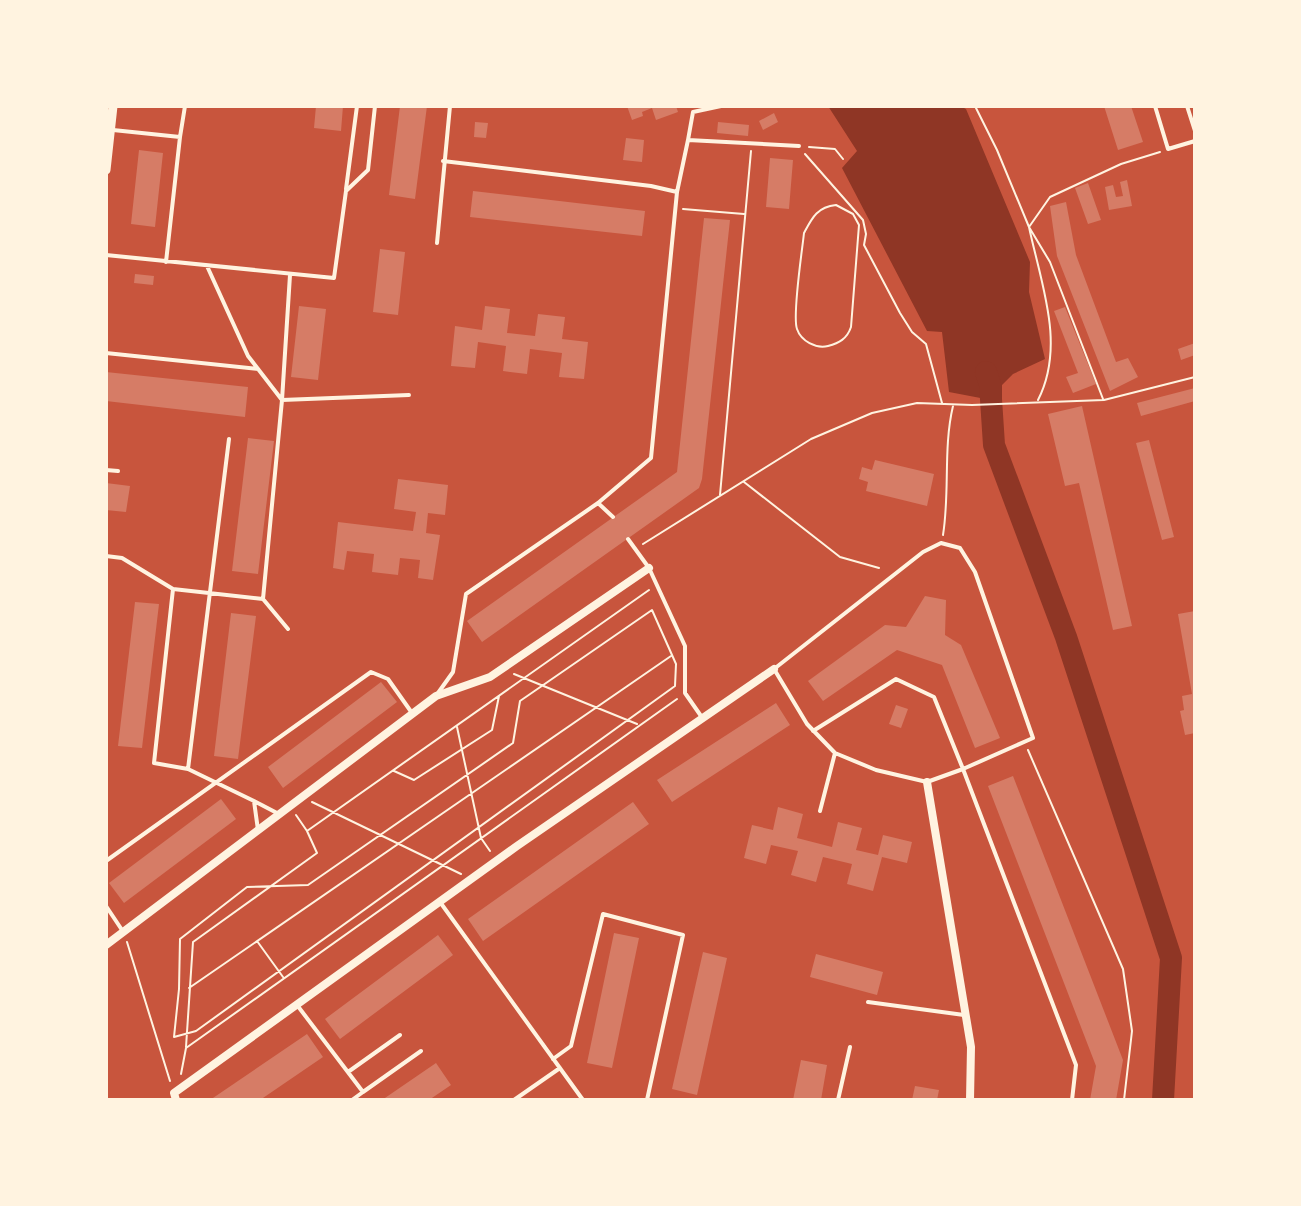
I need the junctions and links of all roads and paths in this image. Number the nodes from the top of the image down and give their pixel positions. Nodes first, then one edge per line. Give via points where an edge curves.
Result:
1 (113, 106) edge
2 (185, 106) edge
3 (357, 106) edge
4 (375, 106) edge
5 (450, 106) edge
6 (721, 106) edge
7 (975, 106) edge
8 (1155, 106) edge
9 (1187, 106) edge
10 (110, 130) junction
11 (1195, 131) edge
12 (180, 137) junction
13 (688, 140) junction
14 (1195, 141) edge
15 (752, 145) junction
16 (799, 146) junction
17 (1168, 149) junction
18 (843, 159) dead end
19 (443, 161) junction
20 (106, 170) edge
21 (346, 191) junction
22 (677, 192) junction
23 (677, 209) junction
24 (745, 214) junction
25 (1029, 227) junction
26 (437, 243) dead end
27 (106, 255) edge
28 (166, 262) junction
29 (206, 265) junction
30 (290, 275) junction
31 (822, 347) joint
32 (106, 353) edge
33 (258, 369) junction
34 (1195, 377) edge
35 (409, 395) dead end
36 (282, 400) junction
37 (1104, 400) junction
38 (1038, 401) junction
39 (943, 405) junction
40 (953, 405) junction
41 (229, 439) dead end
42 (106, 470) edge
43 (118, 471) dead end
44 (743, 481) junction
45 (719, 496) junction
46 (598, 503) junction
47 (613, 517) dead end
48 (628, 539) dead end
49 (941, 543) junction
50 (635, 549) junction
51 (106, 556) edge
52 (649, 568) junction
53 (879, 568) dead end
54 (657, 585) junction
55 (173, 589) junction
56 (209, 592) junction
57 (263, 599) junction
58 (288, 629) dead end
59 (685, 646) junction
60 (672, 655) junction
61 (501, 669) junction
62 (774, 669) junction
63 (524, 678) junction
64 (542, 685) junction
65 (685, 693) junction
66 (436, 696) junction
67 (499, 696) junction
68 (596, 708) junction
69 (413, 714) junction
70 (703, 719) junction
71 (627, 720) junction
72 (640, 725) junction
73 (457, 726) junction
74 (813, 731) junction
75 (1024, 742) junction
76 (462, 749) junction
77 (835, 753) junction
78 (188, 769) junction
79 (963, 769) junction
80 (393, 770) junction
81 (467, 775) junction
82 (927, 782) junction
83 (218, 783) junction
84 (471, 793) junction
85 (303, 798) junction
86 (254, 801) junction
87 (291, 808) junction
88 (820, 811) dead end
89 (333, 812) junction
90 (281, 815) junction
91 (479, 827) junction
92 (307, 831) junction
93 (258, 833) junction
94 (380, 835) junction
95 (481, 838) junction
96 (398, 844) junction
97 (432, 860) junction
98 (106, 861) edge
99 (497, 861) junction
100 (443, 865) junction
101 (471, 879) junction
102 (269, 887) junction
103 (440, 902) junction
104 (106, 906) edge
105 (124, 932) junction
106 (257, 941) junction
107 (106, 945) edge
108 (279, 971) junction
109 (284, 978) junction
110 (189, 988) junction
111 (868, 1002) dead end
112 (297, 1005) junction
113 (966, 1016) junction
114 (187, 1033) junction
115 (400, 1035) dead end
116 (850, 1047) dead end
117 (186, 1048) junction
118 (421, 1051) dead end
119 (553, 1059) junction
120 (560, 1068) junction
121 (348, 1072) junction
122 (182, 1074) dead end
123 (363, 1092) junction
124 (175, 1097) edge
125 (165, 1100) edge
126 (352, 1100) edge
127 (514, 1100) edge
128 (583, 1100) edge
129 (647, 1100) edge
130 (838, 1100) edge
131 (970, 1100) edge
132 (1072, 1100) edge
133 (1124, 1100) edge

1 - 10 street
2 - 12 lane
3 - 21 lane
4 - 21 lane via 368,170
5 - 19 lane
6 - 13 lane via 693,112
7 - 25 path
8 - 17 lane
9 - 11 lane
10 - 12 lane
10 - 20 street
12 - 28 lane
13 - 15 lane
13 - 22 lane
14 - 17 lane
15 - 16 lane
15 - 24 path
16 - 18 path via 835,149
16 - 39 path via 863,220 864,245 900,313 926,344
17 - 25 path via 1050,197
19 - 22 lane
19 - 26 lane
21 - 30 lane via 334,278
22 - 23 lane
23 - 24 path
23 - 46 lane via 651,458
24 - 45 path
25 - 37 path via 1050,262
25 - 38 path via 1050,321 1052,357
27 - 28 lane
28 - 29 lane
29 - 30 lane
29 - 33 lane
30 - 36 lane
31 - 31 path via 848,336 851,327 859,225 853,214 836,205 816,213 804,233 795,326 803,340
32 - 33 lane
33 - 36 lane
34 - 37 path
35 - 36 lane
36 - 57 lane
37 - 38 path
38 - 40 path
39 - 40 path
39 - 44 path via 917,403 872,413 811,439
40 - 49 path
41 - 56 lane
42 - 43 lane
44 - 45 path
44 - 53 path via 840,557
45 - 50 path
46 - 47 lane
46 - 66 lane via 466,594 453,672
48 - 50 lane
49 - 62 lane
49 - 75 lane via 960,548 975,572 1033,738
50 - 52 lane
51 - 55 lane via 122,558
52 - 54 lane
52 - 61 street
54 - 59 lane
54 - 63 path
55 - 56 lane
55 - 78 lane via 154,763
56 - 57 lane
56 - 78 lane
57 - 58 lane
59 - 60 path
59 - 65 lane
60 - 64 path via 652,610
60 - 68 path
60 - 71 path via 675,686
61 - 63 path
61 - 66 street
62 - 70 street
62 - 74 lane
63 - 64 path
63 - 67 path
64 - 68 path
64 - 81 path via 520,701 513,743
65 - 70 lane
65 - 72 path
66 - 69 street
67 - 73 path
67 - 76 path via 492,730
68 - 71 path
68 - 84 path
69 - 83 lane via 388,679 371,672
69 - 85 street
70 - 99 street
71 - 72 path
71 - 91 path
72 - 95 path
73 - 76 path
73 - 80 path
74 - 77 lane
74 - 79 lane via 896,679 934,697
75 - 79 lane
75 - 133 path via 1123,969 1132,1031
76 - 80 path via 414,780
76 - 81 path
77 - 82 lane
77 - 88 lane
78 - 83 lane
79 - 82 lane
79 - 132 lane via 1076,1065
80 - 89 path
81 - 84 path
81 - 94 path
82 - 113 street
83 - 86 lane
83 - 98 lane
84 - 91 path
84 - 96 path
85 - 87 street
85 - 89 path
86 - 90 lane
86 - 93 lane
87 - 90 street
87 - 92 path
89 - 92 path
89 - 94 path
90 - 93 street
91 - 95 path
91 - 97 path
92 - 102 path via 317,853
93 - 105 street
94 - 96 path
94 - 102 path via 308,885
95 - 99 path
95 - 100 path
96 - 97 path
96 - 106 path
97 - 100 path
97 - 108 path
99 - 101 street
100 - 101 path
100 - 109 path
101 - 103 street
102 - 110 path via 193,942
102 - 114 path via 247,887 180,939 174,1037
103 - 112 street
103 - 119 lane
104 - 105 lane
105 - 107 street
105 - 124 path
106 - 108 path
106 - 110 path
108 - 109 path
108 - 114 path
109 - 117 path
110 - 114 path
111 - 113 lane
112 - 121 lane
112 - 124 street
113 - 131 street
114 - 117 path
115 - 121 lane
116 - 130 lane
117 - 122 path
118 - 123 lane
119 - 120 lane
119 - 129 lane via 571,1046 603,914 683,935
120 - 127 lane
120 - 128 lane
121 - 123 lane
123 - 126 lane
124 - 125 lane

